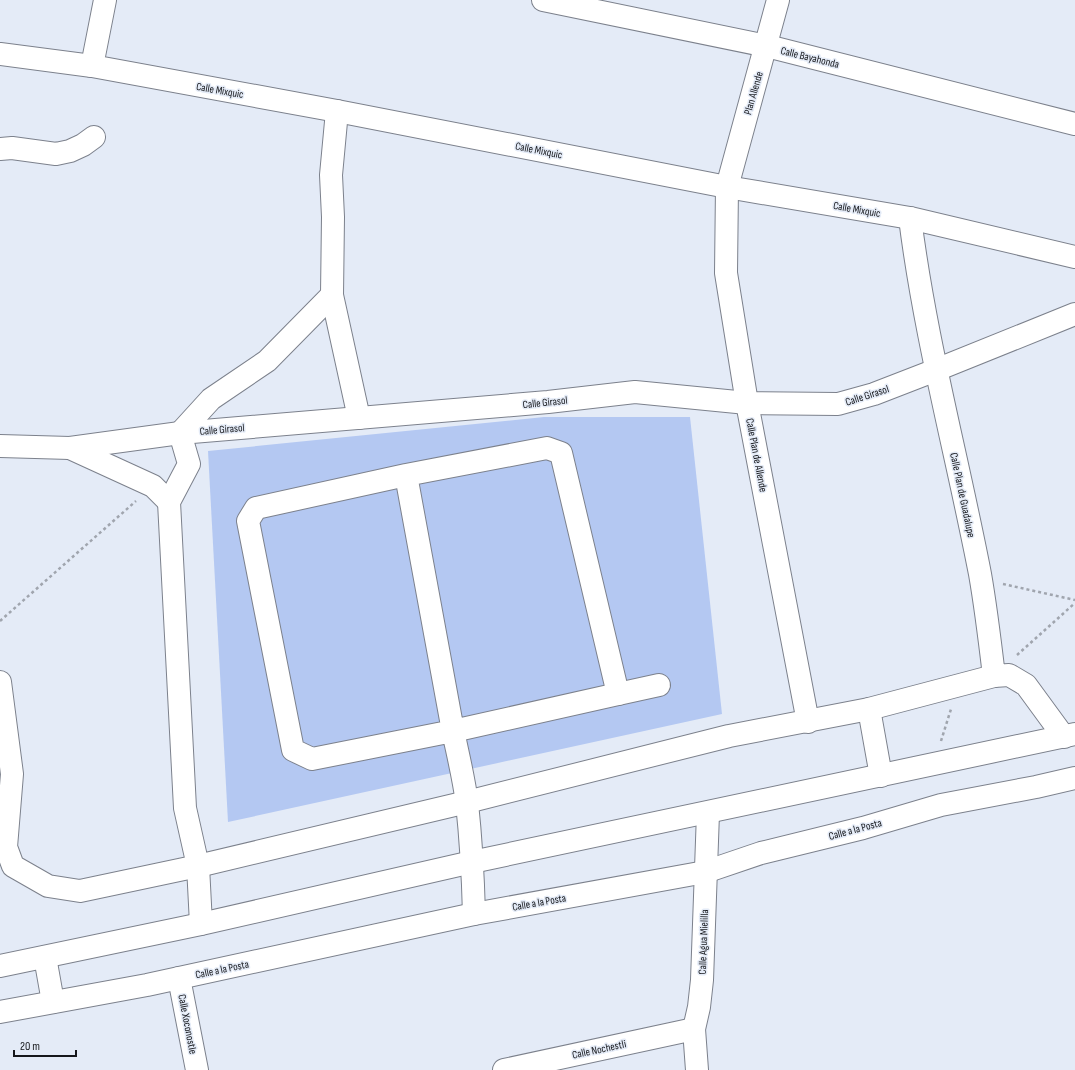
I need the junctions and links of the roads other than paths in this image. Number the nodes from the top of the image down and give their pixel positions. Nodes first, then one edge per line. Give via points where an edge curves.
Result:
1 (105, 0) edge
2 (543, 0) edge
3 (778, 0) edge
4 (767, 46) junction
5 (0, 54) edge
6 (92, 66) junction
7 (337, 111) junction
8 (1075, 124) edge
9 (94, 137) dead end
10 (0, 149) edge
11 (727, 186) junction
12 (910, 218) junction
13 (1075, 257) edge
14 (332, 296) junction
15 (1075, 314) edge
16 (936, 370) junction
17 (747, 403) junction
18 (359, 418) junction
19 (180, 433) junction
20 (0, 446) edge
21 (70, 448) junction
22 (406, 475) junction
23 (169, 502) junction
24 (994, 676) junction
25 (0, 682) edge
26 (659, 686) dead end
27 (618, 694) junction
28 (869, 709) junction
29 (808, 722) junction
30 (454, 731) junction
31 (1070, 736) edge
32 (881, 776) junction
33 (1075, 778) edge
34 (467, 802) junction
35 (708, 813) junction
36 (472, 862) junction
37 (198, 866) junction
38 (705, 872) junction
39 (474, 914) junction
40 (201, 924) junction
41 (45, 957) junction
42 (0, 966) edge
43 (179, 978) junction
44 (53, 1002) junction
45 (0, 1012) edge
46 (694, 1029) junction
47 (197, 1070) edge
48 (504, 1070) edge
49 (698, 1070) edge

1 - 6 street
2 - 4 street, Calle Bayahonda
3 - 4 street, Plan Allende
4 - 8 street, Calle Bayahonda
4 - 11 street, Plan Allende
5 - 6 street, Calle Mixquic
6 - 7 street, Calle Mixquic
7 - 11 street, Calle Mixquic
7 - 14 street via 331,175
9 - 10 street via 70,151 56,154 12,148
11 - 12 street, Calle Mixquic
11 - 17 street, Calle Plan de Allende via 726,273
12 - 13 street, Calle Mixquic
12 - 16 street, Calle Plan de Guadalupe via 915,260
14 - 18 street
14 - 19 street via 267,360 211,399
15 - 16 street, Calle Girasol
16 - 17 street, Calle Girasol via 874,394 838,404
16 - 24 street, Calle Plan de Guadalupe via 980,575
17 - 18 street, Calle Girasol via 635,392
17 - 29 street, Calle Plan de Allende
18 - 19 street, Calle Girasol
19 - 21 street, Calle Girasol
19 - 23 street via 189,464
20 - 21 street, Calle Girasol
21 - 23 street via 153,486
22 - 27 street via 547,448 561,453
22 - 30 street
22 - 30 street via 256,508 248,521 293,750 312,759
23 - 37 street via 185,808
24 - 28 street
24 - 31 street via 1009,675 1026,686
25 - 37 street via 12,774 6,847 13,866 48,886 80,891
26 - 27 street
27 - 30 street
28 - 29 street
28 - 32 street
29 - 34 street via 729,736
30 - 34 street
31 - 32 street
32 - 35 street
33 - 38 street, Calle a la Posta via 941,805 863,828 761,853
34 - 36 street
34 - 37 street
35 - 36 street
35 - 38 street, Calle Agua Mielilla
36 - 39 street
36 - 40 street
37 - 40 street
38 - 39 street, Calle a la Posta
38 - 46 street, Calle Agua Mielilla via 702,980
39 - 43 street, Calle a la Posta
40 - 41 street
41 - 42 street
41 - 44 street
43 - 44 street, Calle a la Posta
43 - 47 street, Calle Xoconostle
44 - 45 street, Calle a la Posta
46 - 48 street, Calle Nochestli
46 - 49 street, Calle Agua Mielilla

